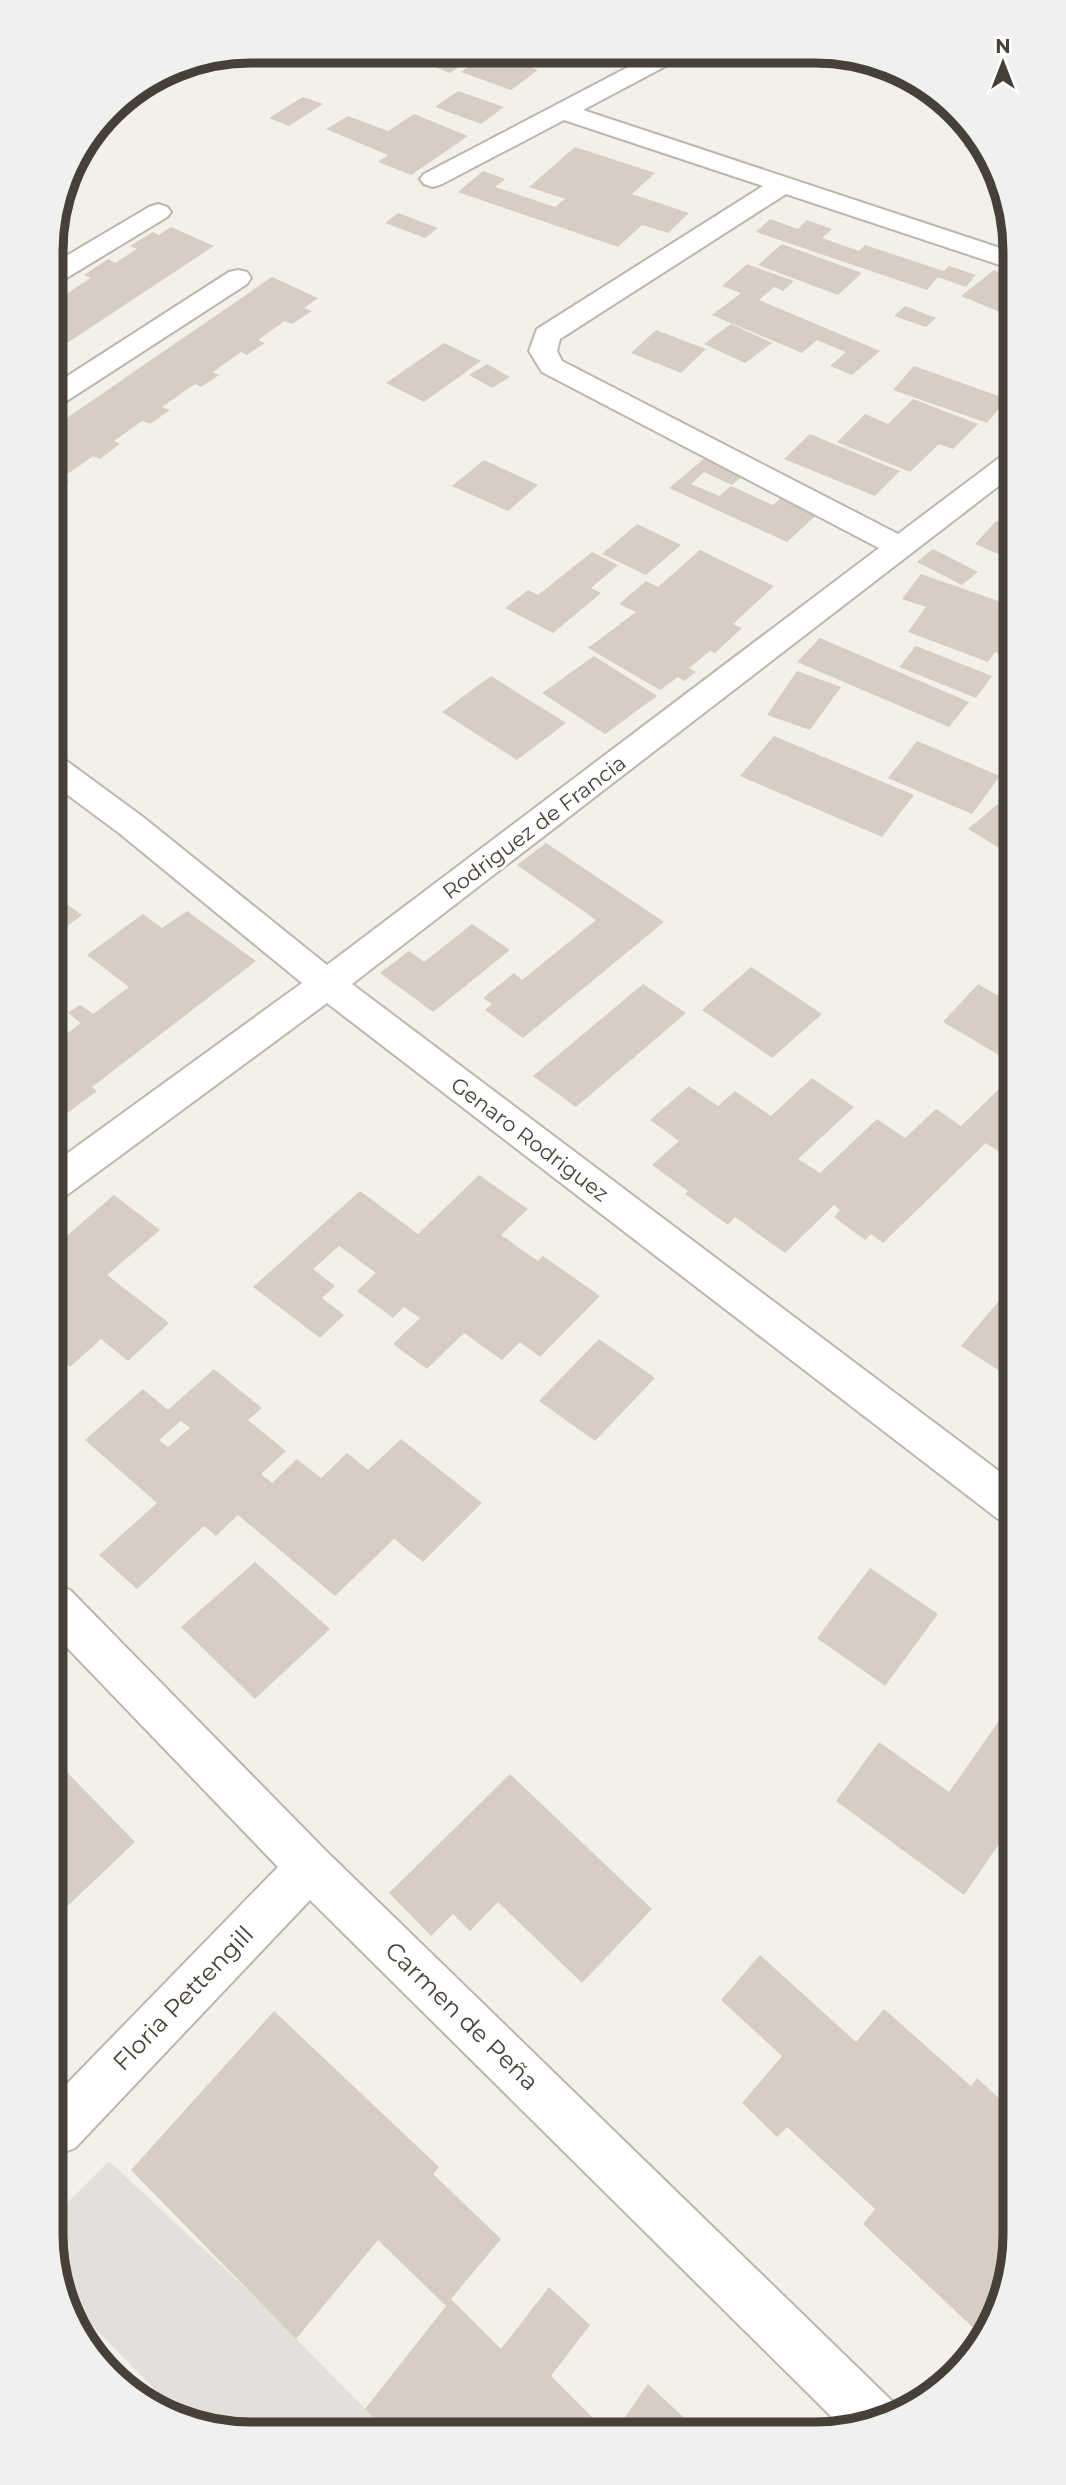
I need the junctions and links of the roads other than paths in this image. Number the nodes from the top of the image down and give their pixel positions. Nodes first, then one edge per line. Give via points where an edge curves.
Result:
1 (654, 63) edge
2 (562, 110) junction
3 (433, 180) dead end
4 (783, 185) junction
5 (158, 212) dead end
6 (1003, 258) edge
7 (63, 269) edge
8 (238, 278) dead end
9 (63, 391) edge
10 (1003, 469) edge
11 (901, 547) junction
12 (63, 774) edge
13 (327, 984) junction
14 (63, 1177) edge
15 (1003, 1498) edge
16 (63, 1613) edge
17 (310, 1867) junction
18 (63, 2124) edge
19 (868, 2415) edge

1 - 2 street
2 - 3 street
2 - 4 street
4 - 6 street
4 - 11 street via 547,335 543,351 552,366
5 - 7 street
8 - 9 street
10 - 11 street, Rodriguez de Francia
11 - 13 street, Rodriguez de Francia
12 - 13 street, Genaro Rodriguez
13 - 14 street, Rodriguez de Francia
13 - 15 street, Genaro Rodriguez
16 - 17 street, Carmen de Peña
17 - 18 street, Floria Pettengill
17 - 19 street, Carmen de Peña

